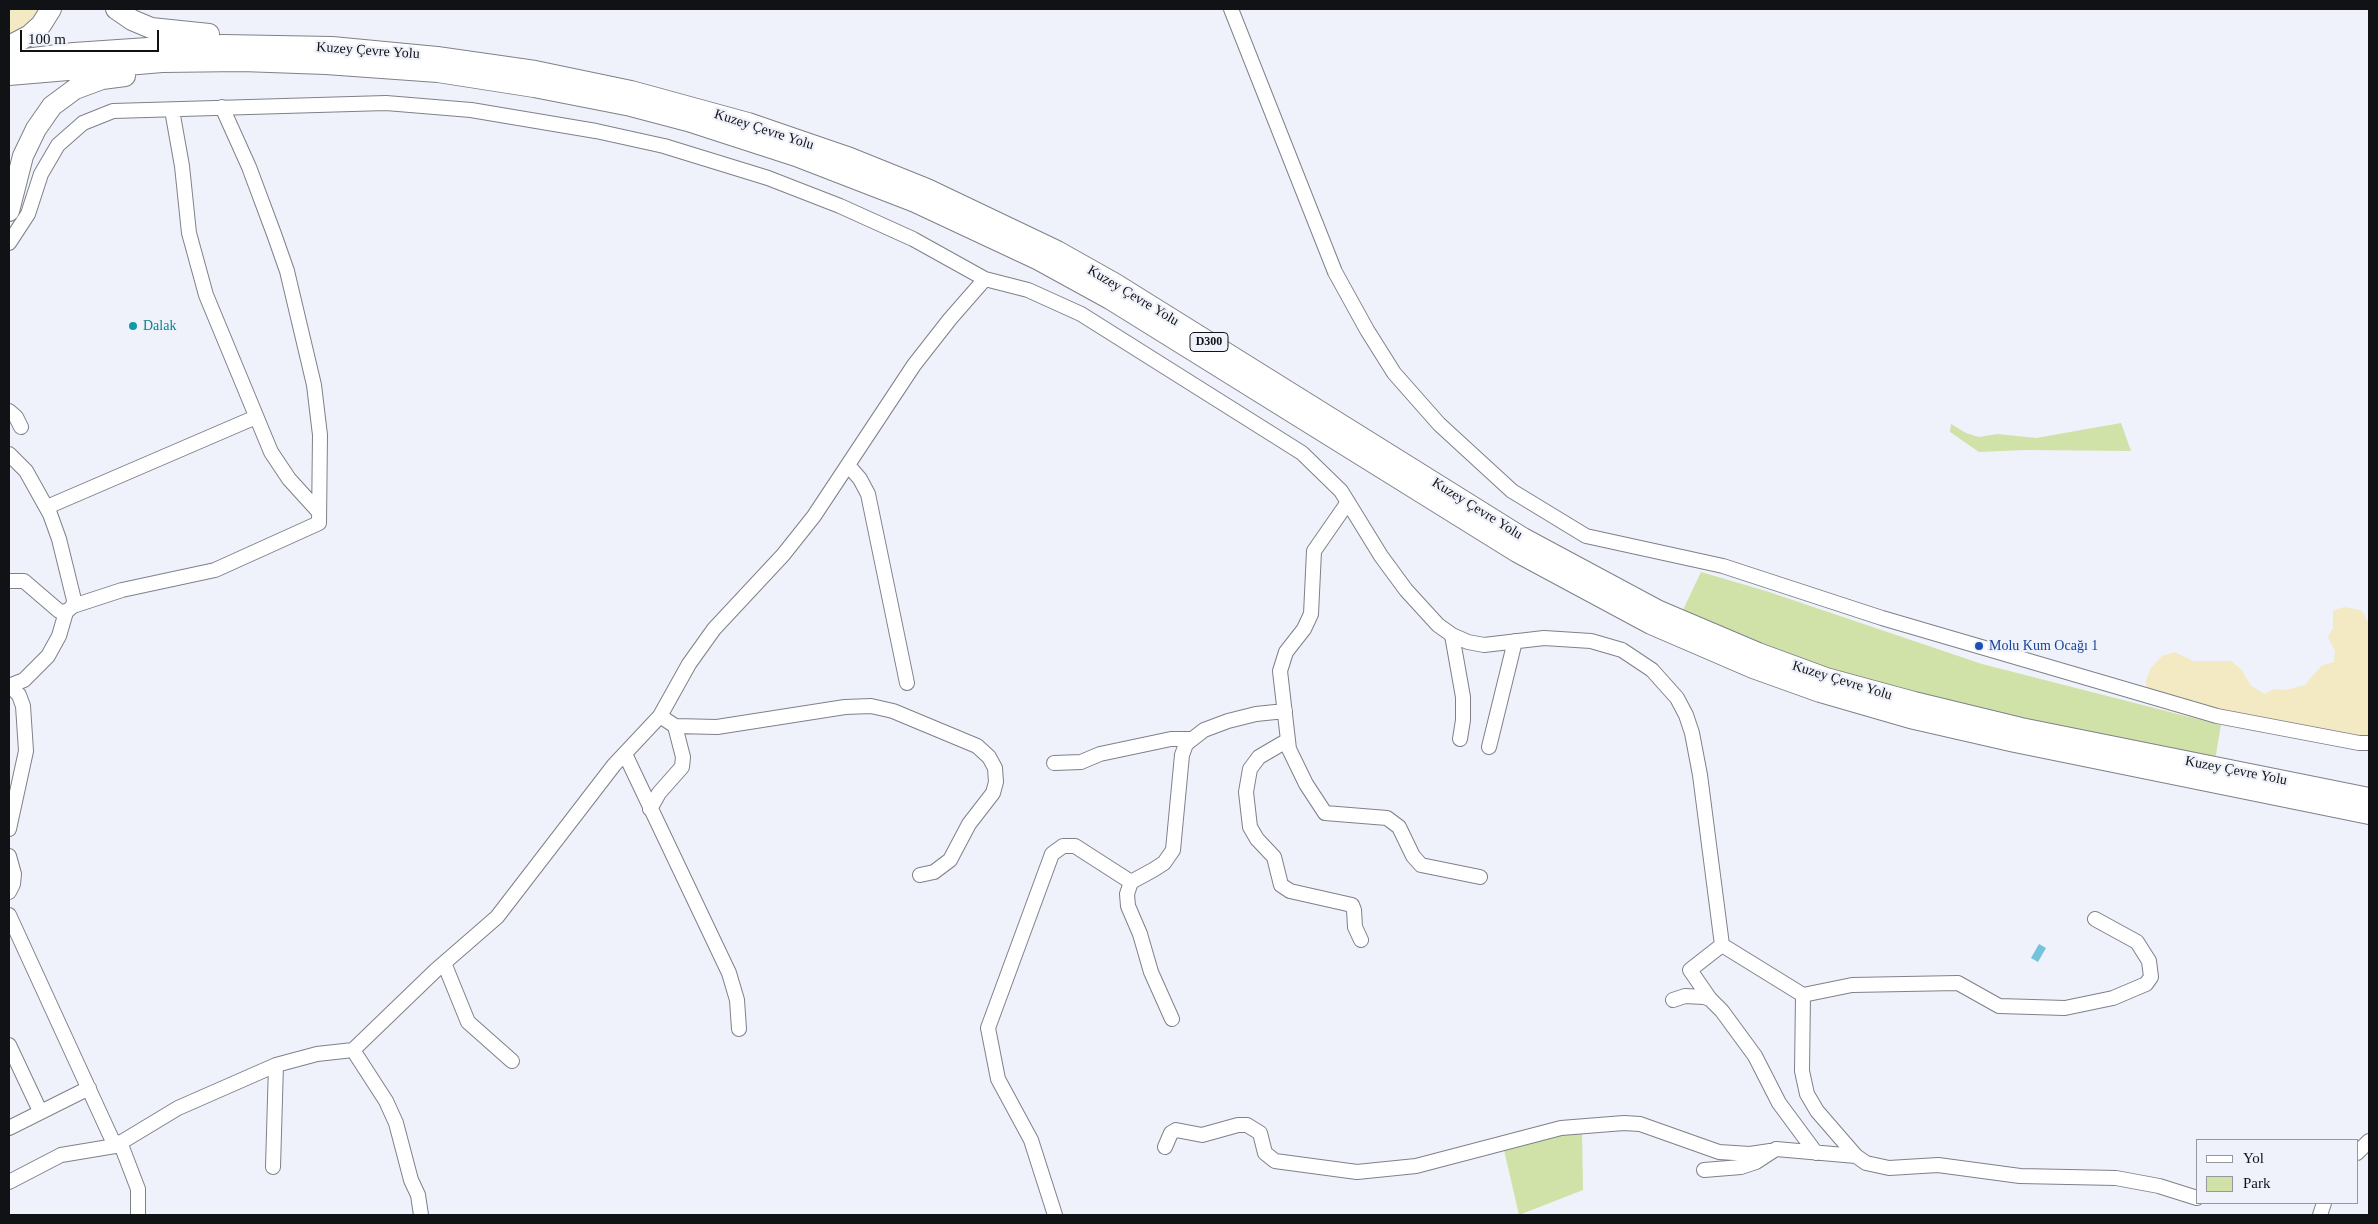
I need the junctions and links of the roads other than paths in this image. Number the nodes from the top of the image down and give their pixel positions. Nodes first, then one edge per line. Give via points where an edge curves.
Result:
1 (51, 9) edge
2 (116, 9) edge
3 (1231, 9) edge
4 (9, 46) edge
5 (437, 57) junction
6 (9, 61) edge
7 (326, 64) junction
8 (9, 75) edge
9 (222, 107) junction
10 (172, 110) junction
11 (9, 211) edge
12 (9, 243) edge
13 (985, 279) junction
14 (9, 412) edge
15 (256, 417) junction
16 (21, 427) dead end
17 (9, 454) edge
18 (848, 465) junction
19 (1348, 502) junction
20 (47, 507) junction
21 (319, 512) junction
22 (9, 581) edge
23 (70, 609) junction
24 (1452, 636) junction
25 (1515, 641) junction
26 (907, 683) dead end
27 (9, 686) edge
28 (1284, 711) junction
29 (660, 716) junction
30 (675, 726) junction
31 (1192, 739) junction
32 (1460, 739) dead end
33 (1288, 740) junction
34 (2369, 743) edge
35 (1490, 748) dead end
36 (625, 754) junction
37 (1054, 763) dead end
38 (2369, 798) edge
39 (650, 809) junction
40 (2369, 814) edge
41 (9, 829) edge
42 (9, 856) edge
43 (920, 875) dead end
44 (1480, 877) dead end
45 (1131, 882) junction
46 (9, 892) edge
47 (9, 915) edge
48 (2095, 919) dead end
49 (1361, 940) dead end
50 (1722, 945) junction
51 (444, 963) junction
52 (1803, 996) junction
53 (1710, 999) junction
54 (1672, 1000) dead end
55 (1172, 1019) dead end
56 (739, 1029) dead end
57 (9, 1045) edge
58 (353, 1050) junction
59 (512, 1061) dead end
60 (276, 1065) junction
61 (89, 1088) junction
62 (40, 1111) junction
63 (9, 1128) edge
64 (2369, 1140) edge
65 (118, 1144) junction
66 (1165, 1147) dead end
67 (1770, 1151) junction
68 (2358, 1152) edge
69 (1816, 1153) junction
70 (1856, 1156) junction
71 (273, 1167) dead end
72 (1704, 1170) dead end
73 (9, 1182) edge
74 (2196, 1198) edge
75 (138, 1215) edge
76 (421, 1215) edge
77 (1055, 1215) edge

1 - 4 highway via 30,35
2 - 5 highway via 151,28 173,32 328,41
3 - 34 street via 1334,272 1367,330 1394,373 1439,424 1512,491 1586,536 1723,566 1882,618 2217,716
5 - 6 highway, Kuzey Çevre Yolu / D300 via 332,47 223,45 83,52
5 - 38 highway, Kuzey Çevre Yolu / D300 via 535,71 690,106 801,141 927,189 1057,251 1114,283 1532,543 1659,611 1758,653 1835,680 2021,728
7 - 8 highway, Kuzey Çevre Yolu / D300 via 162,62
7 - 11 highway via 133,75 102,79 75,89 52,106 36,128 23,156
7 - 40 highway, Kuzey Çevre Yolu / D300 via 438,72 534,87 688,121 796,156 915,202 1039,260 1135,315 1517,552 1651,624 1753,668 1820,692 1910,718
9 - 10 street
9 - 13 street via 415,104 472,110 630,138 723,163 804,191 906,236
9 - 21 street via 261,197 287,271 317,402
10 - 12 street via 113,111 73,129 51,154 28,214
10 - 15 street via 189,233 199,276
13 - 18 street via 914,365
13 - 19 street via 1048,298 1096,322 1302,453 1330,479
14 - 16 street
15 - 20 street
15 - 21 street via 280,467
17 - 20 street via 26,471
18 - 26 street via 868,494
18 - 29 street via 799,536 698,649
19 - 24 street via 1394,574
19 - 28 street via 1314,552 1311,614 1304,630 1286,652 1280,671
20 - 23 street via 59,539 74,600
21 - 23 street via 319,523 215,570 122,590
22 - 23 street via 24,582 56,609
23 - 27 street via 48,656 30,675
24 - 25 street via 1484,645
24 - 32 street via 1463,697
25 - 35 street
25 - 50 street via 1563,638 1611,646 1652,670 1678,698 1689,724 1700,774
27 - 41 street via 19,695 23,706 26,751
28 - 31 street via 1228,721 1204,730
28 - 33 street
29 - 30 street
29 - 36 street
30 - 39 street via 683,758 682,767 659,793
30 - 43 street via 717,727 861,706 893,711 977,746 990,757 995,768 996,782 992,793 969,824 950,860 940,868
31 - 37 street via 1171,739 1100,754 1072,764
31 - 45 street via 1182,755 1173,850 1159,867
33 - 44 street via 1306,784 1324,813 1387,818 1399,826 1413,856 1421,865
33 - 49 street via 1259,757 1250,769 1246,792 1250,827 1274,857 1281,885 1290,891 1352,906
36 - 39 street
36 - 51 street via 497,917
39 - 56 street via 729,973 737,1000
42 - 46 street via 14,874
45 - 55 street via 1128,906 1151,972
45 - 77 street via 1075,846 1063,846 1055,851 988,1028 998,1079 1031,1140
47 - 61 street
48 - 52 street via 2142,948 2151,968 2151,977 2146,984 2113,998 2065,1008 1999,1006 1958,983 1852,984
50 - 52 street
50 - 53 street via 1690,970
51 - 58 street
51 - 59 street via 468,1022
52 - 70 street via 1802,1071 1807,1094 1817,1111
53 - 54 street via 1691,996
53 - 69 street via 1755,1056 1779,1103
57 - 62 street
58 - 60 street via 317,1054
58 - 76 street via 391,1112 410,1180 418,1195
60 - 65 street via 178,1108
60 - 71 street
61 - 62 street
61 - 65 street
62 - 63 street
64 - 68 street
65 - 73 street via 61,1155
65 - 75 street via 138,1189
66 - 67 street via 1170,1134 1176,1130 1202,1135 1247,1125 1260,1133 1265,1153 1275,1162 1357,1172 1416,1166 1561,1128 1624,1123 1640,1124 1719,1152
67 - 69 street
67 - 72 street via 1741,1168
69 - 70 street
70 - 74 street via 1874,1166 1889,1168 1938,1165 2020,1176 2130,1180

